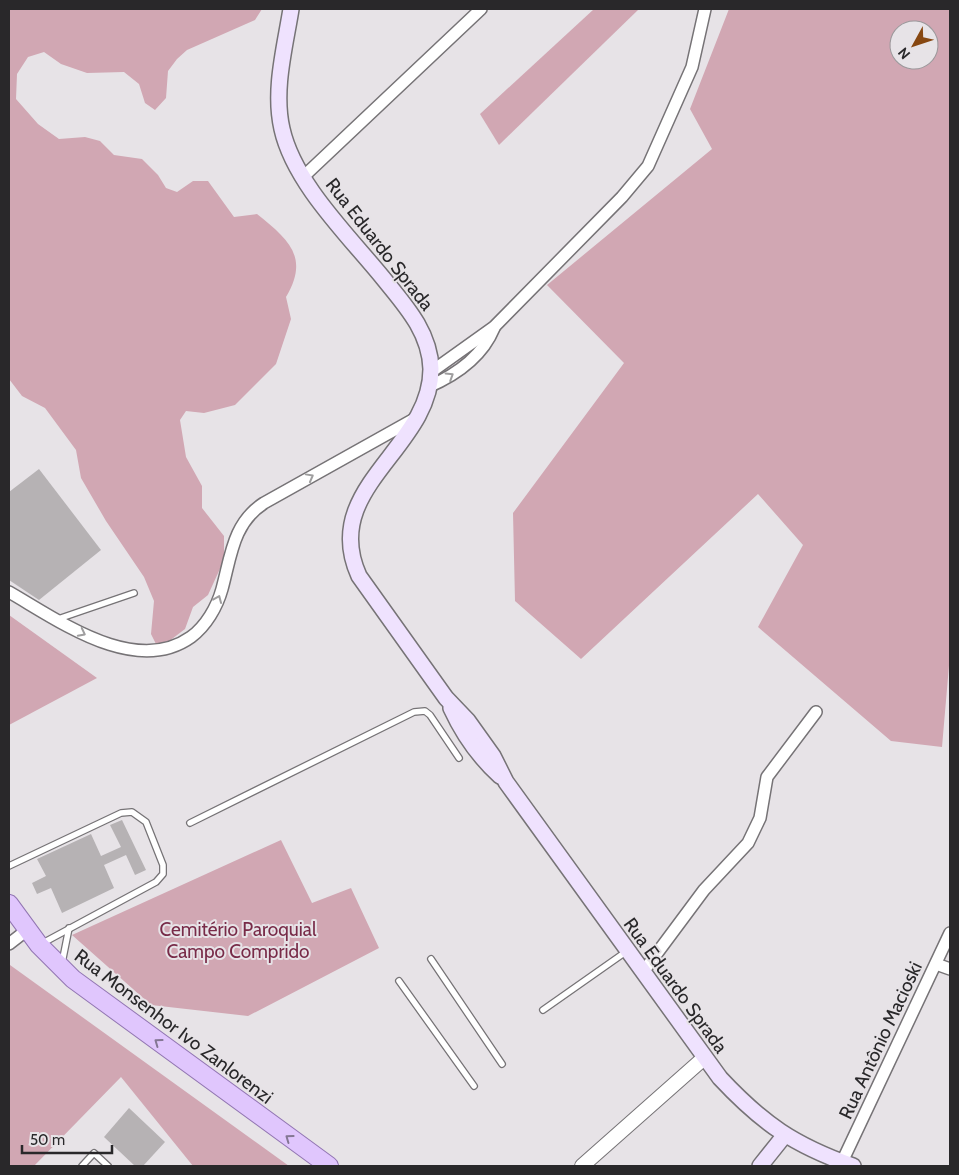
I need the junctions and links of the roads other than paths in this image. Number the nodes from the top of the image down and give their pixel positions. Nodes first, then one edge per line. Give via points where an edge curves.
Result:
1 (291, 9) edge
2 (481, 9) edge
3 (705, 9) edge
4 (303, 177) junction
5 (494, 327) junction
6 (431, 372) junction
7 (428, 387) junction
8 (416, 418) junction
9 (9, 592) edge
10 (134, 593) dead end
11 (57, 620) junction
12 (816, 712) dead end
13 (459, 758) dead end
14 (190, 823) dead end
15 (9, 866) edge
16 (9, 904) edge
17 (69, 928) junction
18 (26, 930) junction
19 (950, 933) edge
20 (9, 944) edge
21 (39, 945) junction
22 (627, 951) junction
23 (431, 959) dead end
24 (936, 964) junction
25 (60, 968) junction
26 (950, 969) edge
27 (643, 972) junction
28 (399, 981) dead end
29 (543, 1010) dead end
30 (704, 1058) junction
31 (502, 1064) dead end
32 (474, 1086) dead end
33 (784, 1136) junction
34 (848, 1164) edge
35 (82, 1166) edge
36 (108, 1166) edge
37 (329, 1166) edge
38 (582, 1166) edge
39 (760, 1166) edge

1 - 4 main road, Rua Eduardo Sprada via 281,70 279,108 286,145
2 - 4 street
3 - 5 street via 692,67 648,166 622,197
4 - 6 main road, Rua Eduardo Sprada via 414,318 427,343
5 - 6 street
7 -> 5 street via 470,362 488,341
6 - 7 main road, Rua Eduardo Sprada
7 - 8 main road, Rua Eduardo Sprada
11 -> 8 street via 99,641 129,650 160,650 183,642 197,633 213,610 234,540 247,516 264,503
8 - 22 main road, Rua Eduardo Sprada via 359,502 350,530 353,562 369,592 446,698 468,721 493,756 506,782
9 - 11 street
10 - 11 lane
12 - 27 street via 767,777 760,818 748,844 699,896
13 - 14 lane via 430,715 425,711 414,712
15 - 17 lane via 122,813 132,812 146,822 163,865 162,874 156,882
16 - 18 main road, Rua Monsenhor Ivo Zanlorenzi
17 - 21 lane
17 - 25 lane
18 - 20 street
18 - 21 main road, Rua Monsenhor Ivo Zanlorenzi
19 - 24 street, Rua Antônio Macioski
21 - 25 main road, Rua Monsenhor Ivo Zanlorenzi
22 - 27 main road, Rua Eduardo Sprada
22 - 29 lane
23 - 31 lane
24 - 26 street
24 - 34 street, Rua Antônio Macioski
37 -> 25 main road, Rua Monsenhor Ivo Zanlorenzi
27 - 30 main road, Rua Eduardo Sprada
28 - 32 lane
30 - 33 main road, Rua Eduardo Sprada via 749,1109
30 - 38 street
33 - 34 main road, Rua Eduardo Sprada
33 - 39 main road
35 - 36 lane via 94,1153

